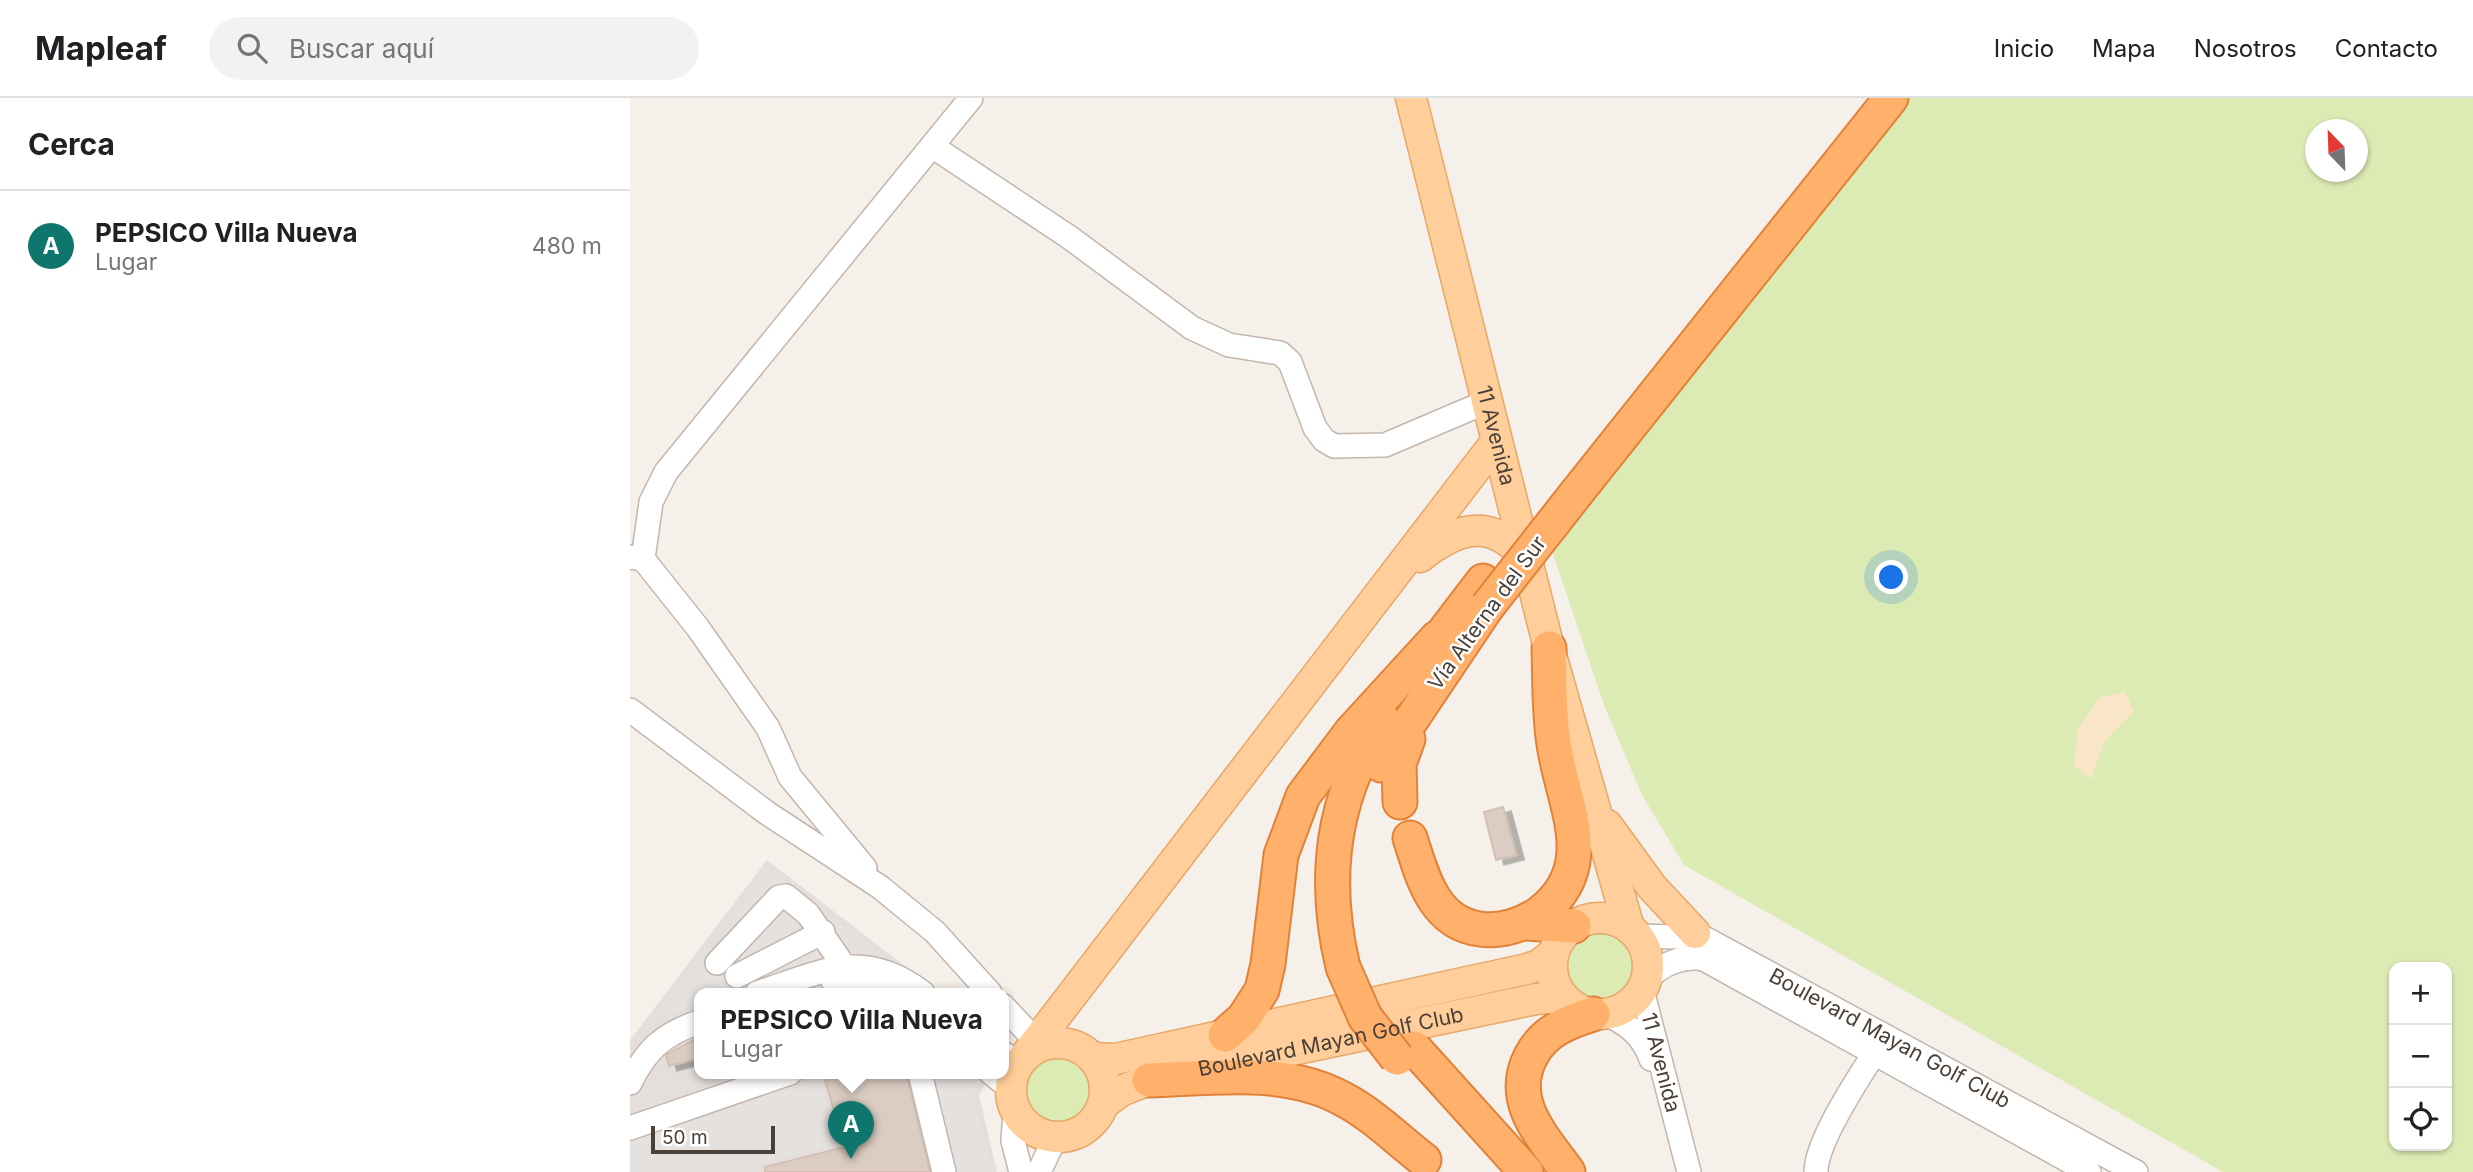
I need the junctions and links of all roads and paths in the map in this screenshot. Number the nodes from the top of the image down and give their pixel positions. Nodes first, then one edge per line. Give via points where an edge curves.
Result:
1 (971, 98) edge
2 (1411, 98) edge
3 (1864, 98) edge
4 (1891, 98) edge
5 (932, 146) junction
6 (1486, 402) junction
7 (1496, 442) junction
8 (1573, 480) junction
9 (637, 558) edge
10 (1527, 560) junction
11 (1392, 579) junction
12 (1483, 603) junction
13 (1437, 638) junction
14 (1549, 648) junction
15 (630, 710) edge
16 (1584, 771) junction
17 (1400, 802) dead end
18 (1595, 808) junction
19 (1410, 838) dead end
20 (880, 887) junction
21 (1585, 922) junction
22 (1523, 923) junction
23 (822, 932) junction
24 (1633, 932) junction
25 (1695, 933) junction
26 (1553, 954) junction
27 (717, 963) dead end
28 (1353, 964) junction
29 (844, 966) junction
30 (1090, 971) junction
31 (737, 976) dead end
32 (1644, 985) junction
33 (773, 988) edge
34 (813, 988) edge
35 (878, 988) edge
36 (917, 988) edge
37 (985, 988) edge
38 (1563, 998) junction
39 (694, 1014) edge
40 (1599, 1014) junction
41 (694, 1024) edge
42 (1225, 1035) junction
43 (1009, 1041) edge
44 (1406, 1053) junction
45 (1089, 1054) junction
46 (1874, 1054) junction
47 (630, 1059) edge
48 (1014, 1070) edge
49 (773, 1079) edge
50 (921, 1079) edge
51 (1149, 1080) junction
52 (630, 1083) edge
53 (1104, 1104) junction
54 (630, 1128) edge
55 (1680, 1134) junction
56 (1055, 1138) junction
57 (1424, 1160) dead end
58 (944, 1172) edge
59 (1021, 1172) edge
60 (1039, 1172) edge
61 (1499, 1172) edge
62 (1526, 1172) edge
63 (1569, 1172) edge
64 (1689, 1172) edge
65 (1816, 1172) edge
66 (2089, 1172) edge
67 (2136, 1172) edge

1 - 5 street
2 - 6 main road, 11 Avenida
3 - 8 highway, Vía Alterna del Sur
4 - 8 highway, Vía Alterna del Sur
5 - 6 street via 1069,237 1192,328 1229,345 1280,353 1290,362 1315,428 1334,446 1385,445
5 - 9 street via 666,472 651,502
6 - 7 main road, 11 Avenida
7 - 10 main road, 11 Avenida
7 - 11 main road
8 - 12 highway, Vía Alterna del Sur, bridge
9 - 20 street via 698,628 768,728 790,777
10 - 11 main road via 1503,536 1471,531 1443,539
10 - 14 main road, 11 Avenida
11 - 30 main road
12 - 13 highway, Vía Alterna del Sur
12 - 17 highway via 1404,748 1399,764
12 - 28 highway, Vía Alterna del Sur via 1384,758 1363,805 1354,846
13 - 28 highway, Vía Alterna del Sur via 1367,744 1340,808 1332,847 1334,930
13 - 42 highway via 1351,732 1303,796 1281,855 1262,990 1244,1018
14 - 16 main road, 11 Avenida
14 - 22 highway via 1552,735 1575,852 1557,896
15 - 20 street via 767,813
16 - 18 main road, 11 Avenida
16 - 21 main road, 11 Avenida via 1605,889
18 - 24 main road, 11 Avenida
18 - 25 main road via 1653,887
19 - 22 highway via 1426,887 1446,914 1479,929
20 - 37 street via 935,932
21 - 22 highway
21 - 24 main road via 1608,919
21 - 26 main road via 1558,943
23 - 27 street via 793,899 779,897
23 - 29 street
23 - 31 street
24 - 25 street via 1678,937
24 - 32 main road via 1647,956
25 - 67 street, Boulevard Mayan Golf Club
26 - 38 main road via 1553,977
26 - 42 main road, Boulevard Mayan Golf Club via 1527,969
28 - 44 highway, Vía Alterna del Sur, bridge via 1365,1017
29 - 33 street
29 - 36 street via 882,969
30 - 45 main road via 1073,1016
30 - 48 main road
32 - 40 main road via 1626,1007
32 - 46 street, Boulevard Mayan Golf Club via 1679,960 1704,959
32 - 55 street, 11 Avenida
34 - 35 street via 846,980
38 - 40 main road via 1581,1011
38 - 51 main road, Boulevard Mayan Golf Club via 1536,999
39 - 47 street via 655,1031
40 - 55 street, 11 Avenida via 1624,1023 1645,1044
40 - 63 highway via 1562,1025 1549,1034 1534,1050 1523,1074 1522,1095 1531,1118
41 - 52 street via 651,1047
42 - 45 main road, Boulevard Mayan Golf Club via 1115,1059
43 - 48 street
44 - 61 highway, Vía Alterna del Sur
44 - 62 highway, Vía Alterna del Sur
45 - 48 main road via 1072,1044 1048,1043
45 - 53 main road via 1105,1080
46 - 65 street via 1837,1116
46 - 66 street, Boulevard Mayan Golf Club
48 - 56 main road via 1032,1130
48 - 59 street via 1013,1141
49 - 54 street
50 - 58 street
51 - 53 main road, Boulevard Mayan Golf Club
51 - 57 highway via 1257,1077 1303,1083 1350,1103
53 - 56 main road via 1080,1132
55 - 64 street, 11 Avenida
56 - 60 street

